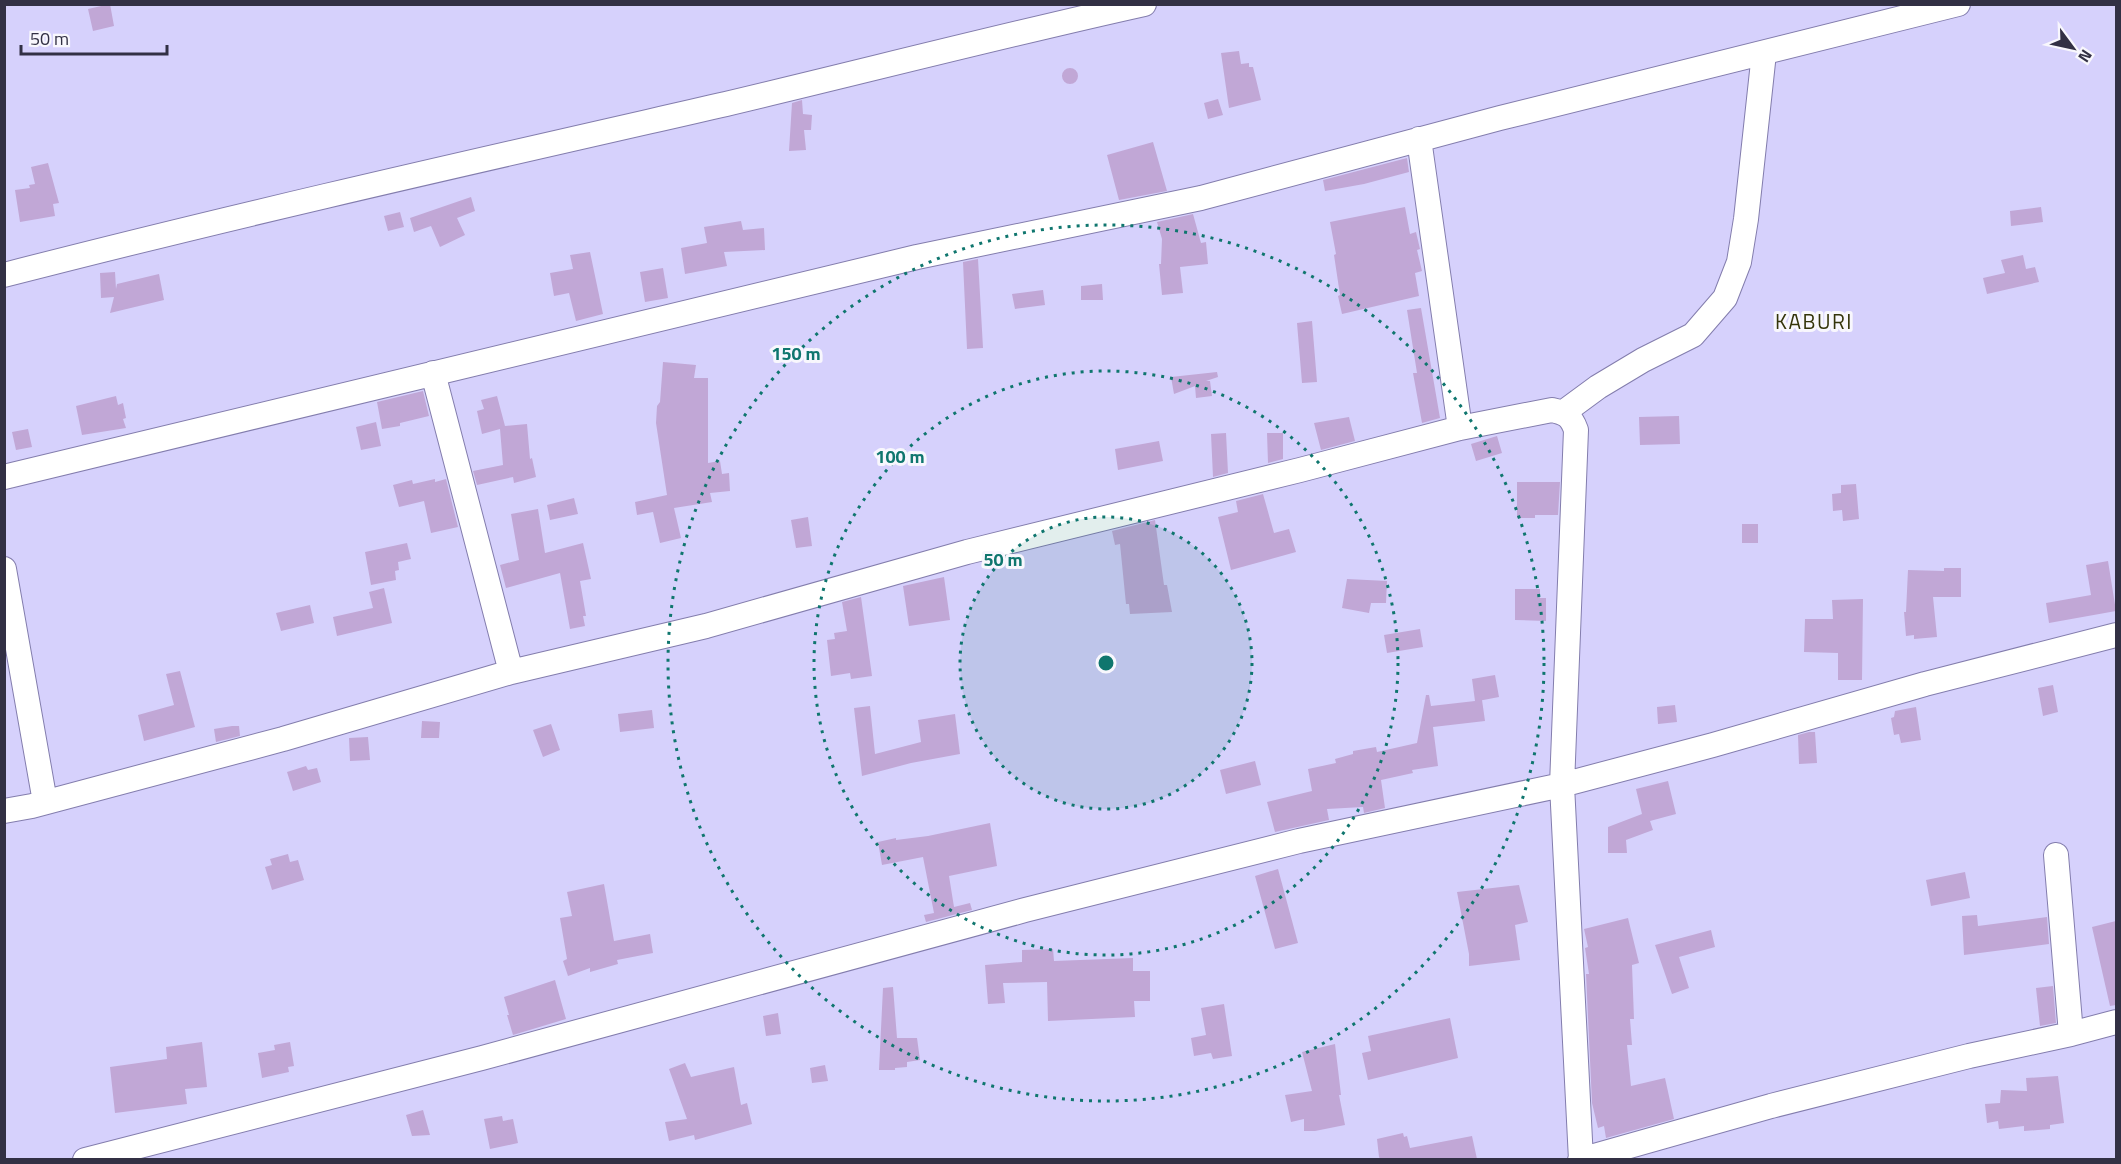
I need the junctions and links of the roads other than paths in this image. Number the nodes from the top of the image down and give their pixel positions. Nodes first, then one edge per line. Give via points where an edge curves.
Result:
1 (1144, 4) edge
2 (1958, 4) edge
3 (1764, 53) junction
4 (1419, 139) junction
5 (4, 275) edge
6 (433, 373) junction
7 (1564, 412) junction
8 (1460, 428) junction
9 (4, 477) edge
10 (4, 569) edge
11 (2116, 635) edge
12 (511, 672) junction
13 (1562, 785) junction
14 (45, 802) junction
15 (4, 812) edge
16 (2056, 855) dead end
17 (2116, 1022) edge
18 (2072, 1034) junction
19 (1581, 1159) edge
20 (86, 1160) edge

1 - 5 street via 170,232
2 - 3 street
3 - 4 street
3 - 7 street via 1746,219 1739,262 1725,298 1693,335 1643,360
4 - 6 street via 1201,198 917,257
4 - 8 street
6 - 9 street
6 - 12 street
7 - 8 street via 1552,410
7 - 13 street via 1572,418 1576,430
8 - 12 street via 967,552 706,626
10 - 14 street
11 - 13 street
12 - 14 street via 283,739
13 - 19 street
13 - 20 street via 1299,841
14 - 15 street
16 - 18 street
17 - 18 street
18 - 19 street via 1771,1106

